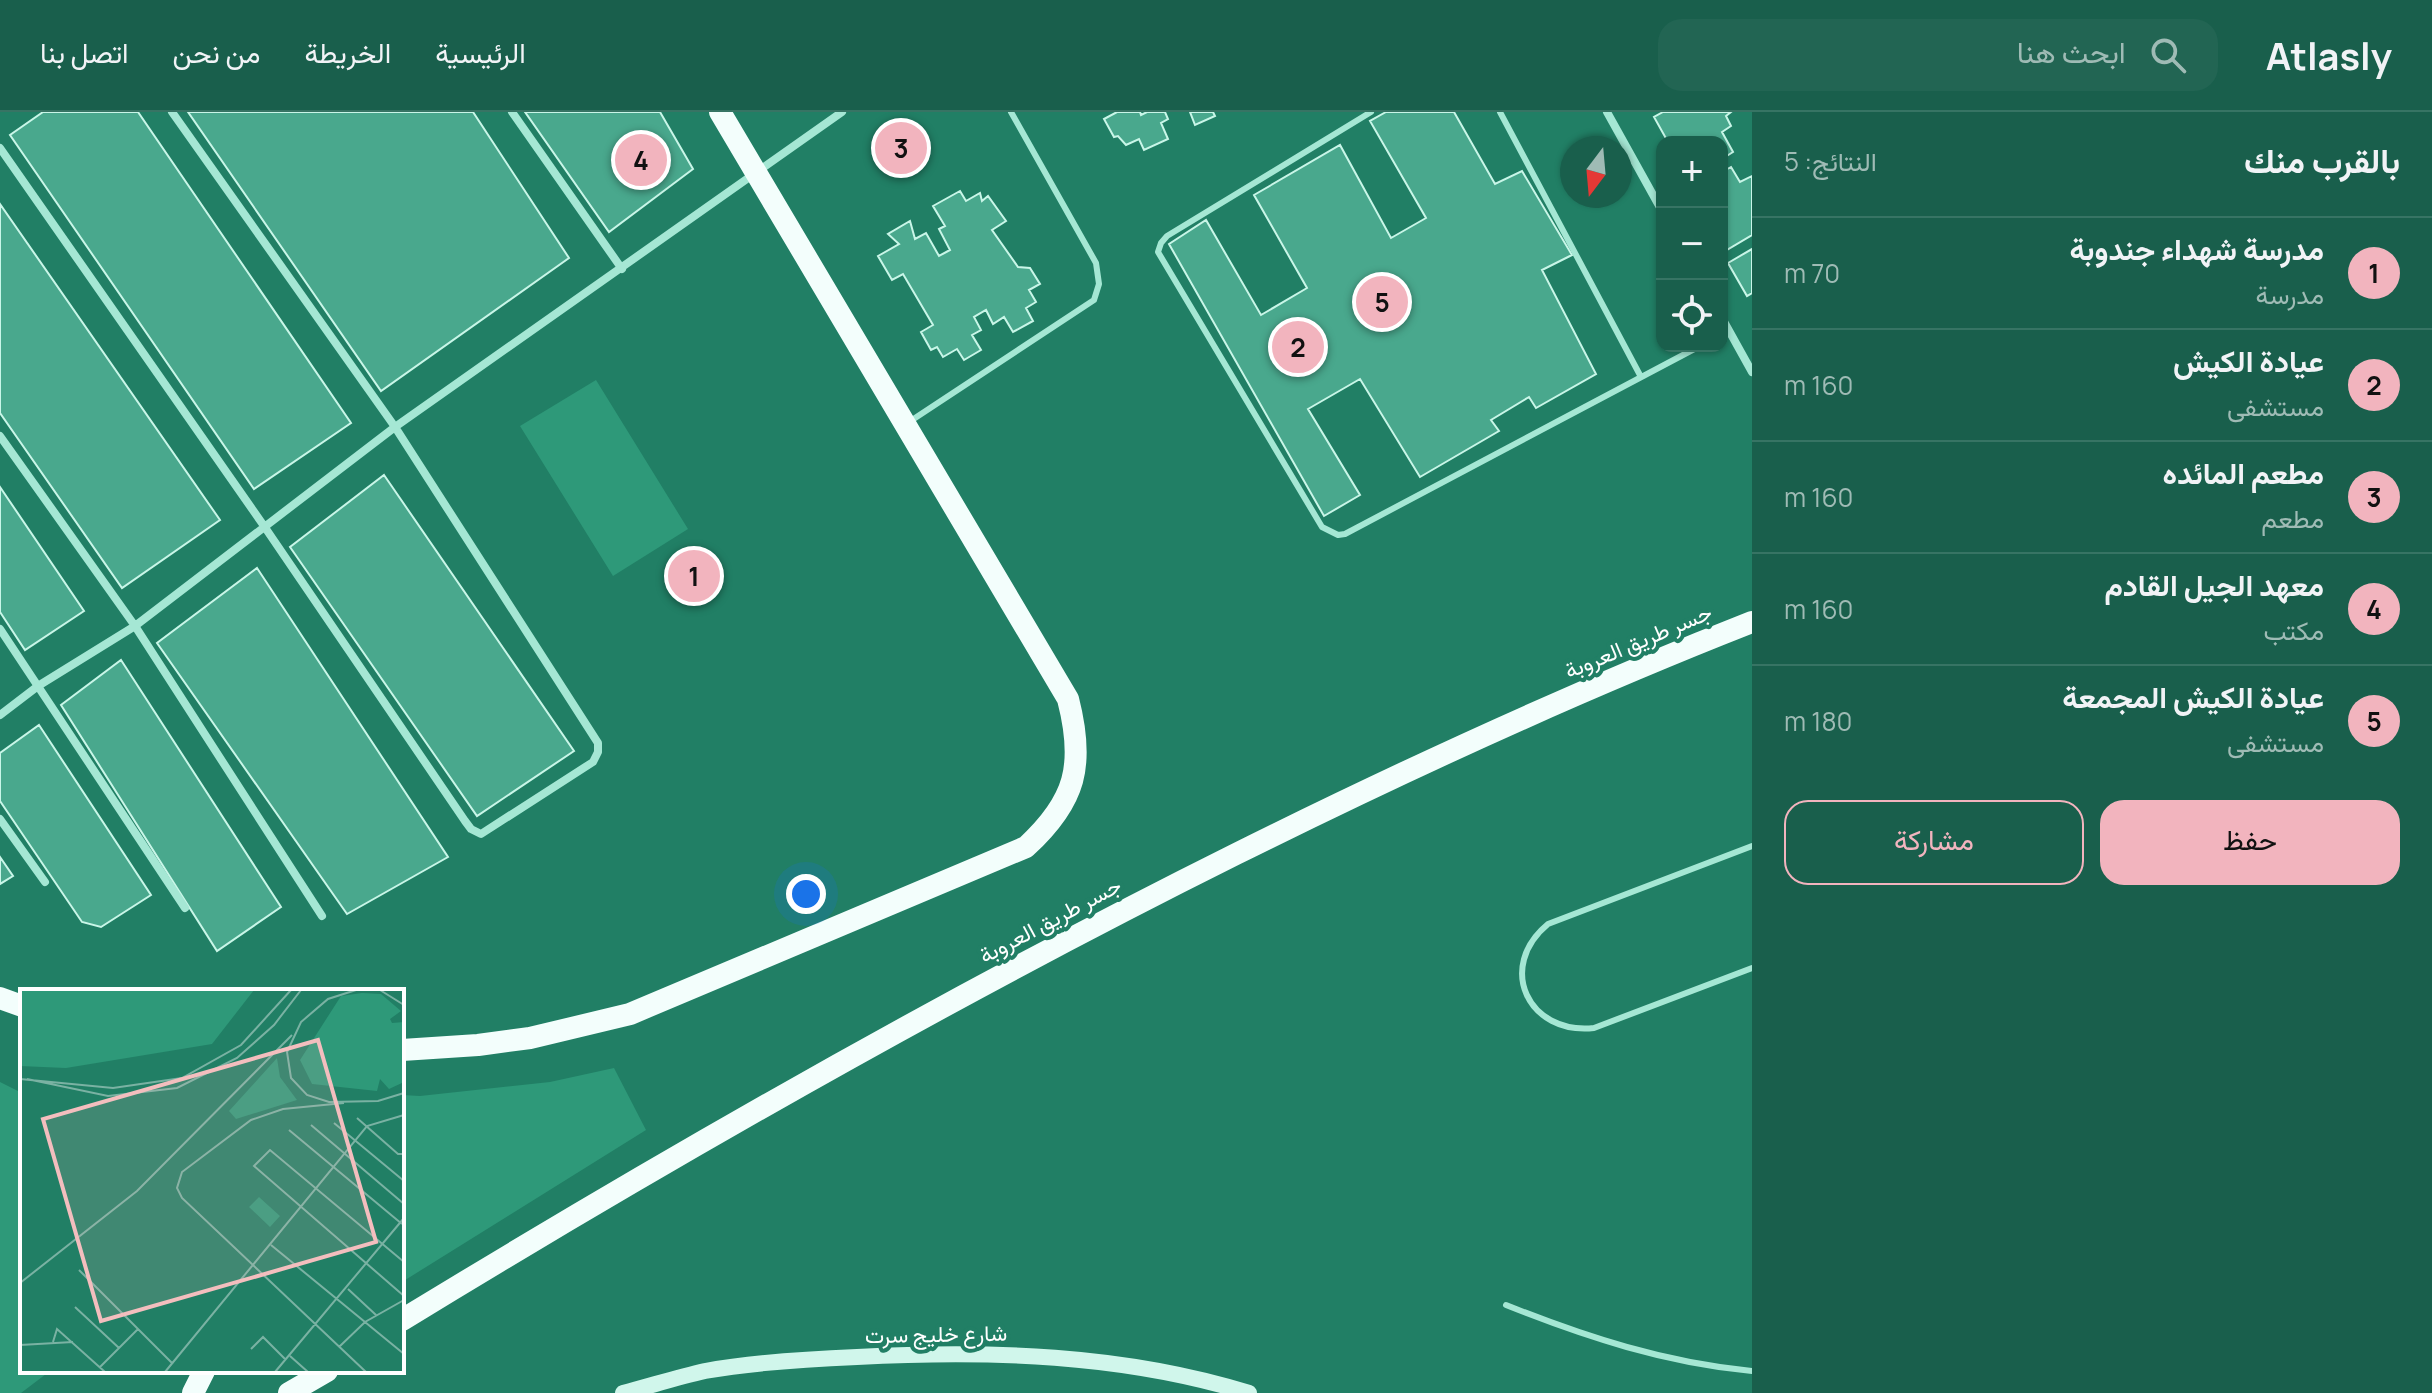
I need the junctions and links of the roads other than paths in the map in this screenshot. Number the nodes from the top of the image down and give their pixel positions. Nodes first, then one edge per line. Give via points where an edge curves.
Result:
1 (172, 112) edge
2 (512, 112) edge
3 (720, 112) edge
4 (842, 112) edge
5 (1011, 112) edge
6 (1371, 112) edge
7 (1500, 112) edge
8 (1607, 112) edge
9 (0, 148) edge
10 (755, 173) junction
11 (1660, 208) edge
12 (622, 269) junction
13 (1728, 336) edge
14 (1689, 352) edge
15 (1752, 372) edge
16 (1641, 377) junction
17 (905, 424) junction
18 (395, 427) junction
19 (0, 436) edge
20 (264, 526) junction
21 (1752, 622) edge
22 (135, 626) junction
23 (0, 629) edge
24 (38, 686) junction
25 (0, 715) edge
26 (0, 819) edge
27 (1752, 846) edge
28 (45, 882) dead end
29 (185, 908) dead end
30 (322, 916) dead end
31 (1752, 968) edge
32 (0, 988) edge
33 (20, 993) edge
34 (0, 998) edge
35 (20, 1005) edge
36 (404, 1050) edge
37 (1506, 1305) dead end
38 (404, 1319) edge
39 (1752, 1371) edge
40 (203, 1373) edge
41 (324, 1373) edge
42 (193, 1393) edge
43 (289, 1393) edge
44 (623, 1393) edge
45 (1249, 1393) edge

1 - 18 street
2 - 12 street
3 - 10 highway
4 - 10 street
5 - 17 lane via 1096,263 1099,284 1094,300
6 - 16 lane via 1167,236 1158,252 1322,527 1345,534
7 - 16 lane
8 - 11 street
9 - 20 street
10 - 12 street
10 - 17 highway
12 - 18 street
13 - 15 street
14 - 16 lane
17 - 36 highway via 1068,699 1076,765 1067,796 1050,825 1026,847 630,1014 530,1038
18 - 20 street
18 - 20 street via 598,743 593,762 481,834 471,829
19 - 22 street
20 - 22 street
21 - 38 highway, جسر طريق العروبة via 1443,755 1156,894 799,1085
22 - 24 street
22 - 30 street
23 - 24 street
24 - 25 street
24 - 29 street
26 - 28 street
27 - 31 lane via 1548,924 1530,943 1522,969 1527,995 1543,1017 1581,1029
32 - 33 highway
34 - 35 highway
37 - 39 lane via 1631,1349
40 - 42 highway
41 - 43 highway
44 - 45 main road, شارع خليج سرت via 706,1371 926,1354 1017,1355 1122,1365

